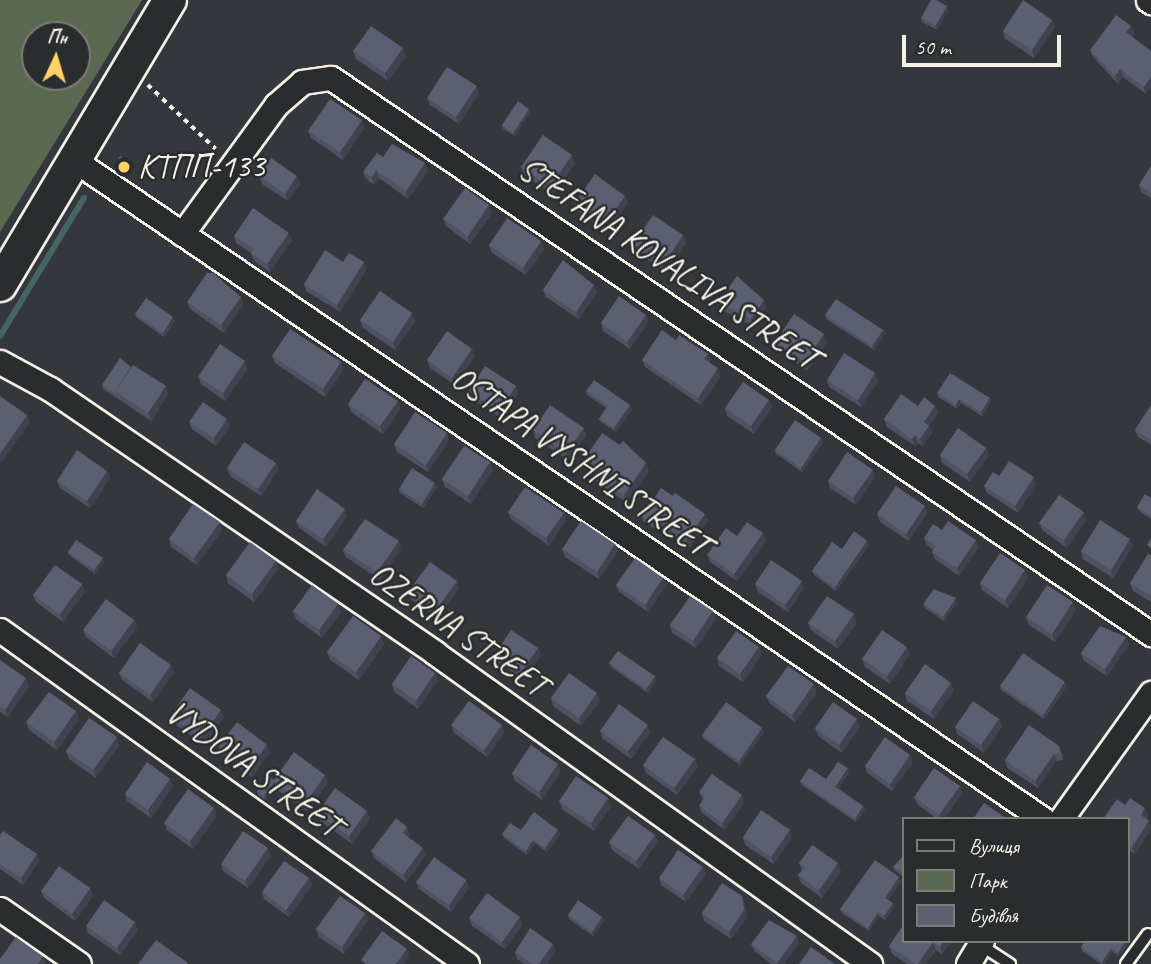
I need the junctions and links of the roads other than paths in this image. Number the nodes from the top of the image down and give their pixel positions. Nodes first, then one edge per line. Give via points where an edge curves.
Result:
1 (170, 0) edge
2 (78, 162) junction
3 (182, 234) junction
4 (0, 285) edge
5 (0, 362) edge
6 (0, 630) edge
7 (1151, 634) edge
8 (1151, 694) edge
9 (1040, 817) edge
10 (1062, 817) edge
11 (0, 909) edge
12 (1148, 934) dead end
13 (976, 950) edge
14 (79, 964) edge
15 (467, 964) edge
16 (870, 964) edge
17 (1010, 964) edge
18 (1126, 964) edge

1 - 2 main road
2 - 3 street, OSTAPA VYSHNI STREET
2 - 4 main road
3 - 7 street, STEFANA KOVALIVA STREET via 276,105 302,82 331,78
3 - 9 street, OSTAPA VYSHNI STREET
5 - 16 street, OZERNA STREET via 50,390 423,645
6 - 15 street, VYDOVA STREET
8 - 10 street
11 - 14 street
12 - 18 lane
13 - 17 lane

